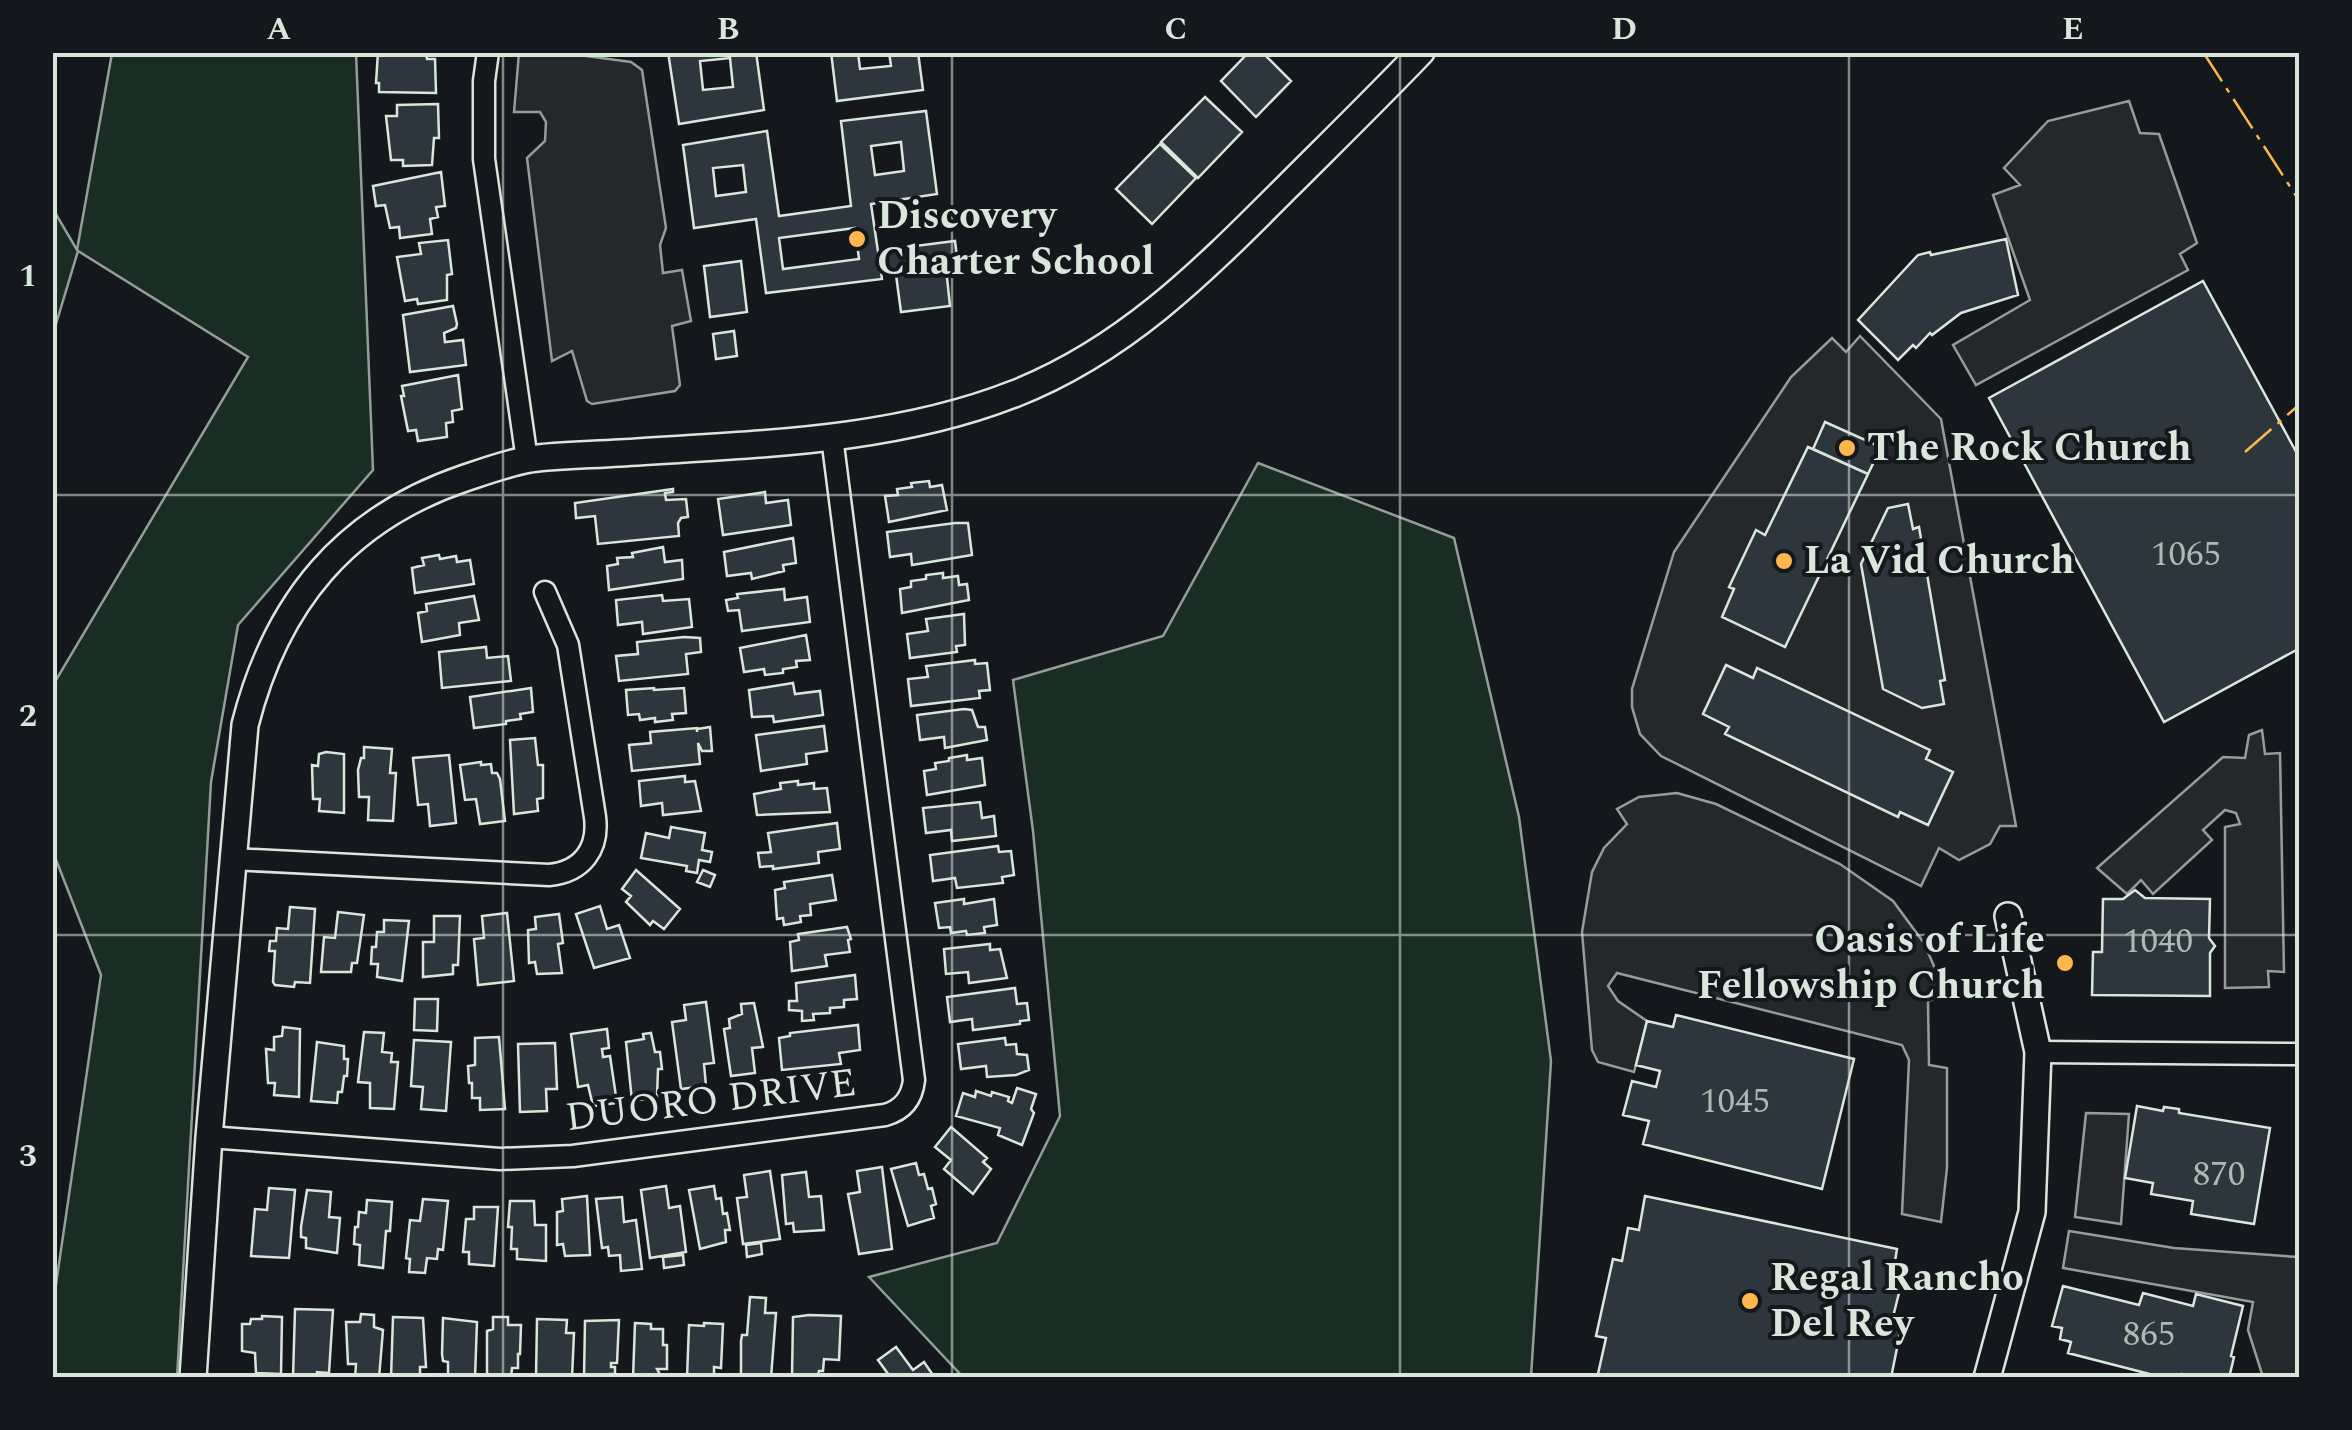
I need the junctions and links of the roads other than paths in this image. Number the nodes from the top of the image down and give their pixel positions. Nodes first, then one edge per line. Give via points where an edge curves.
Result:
1 (488, 52) edge
2 (1421, 52) edge
3 (832, 437) junction
4 (528, 460) junction
5 (545, 592) dead end
6 (232, 860) junction
7 (2008, 916) dead end
8 (2038, 1052) junction
9 (2300, 1054) edge
10 (209, 1138) junction
11 (193, 1378) edge
12 (1987, 1378) edge

1 - 4 street via 484,159
2 - 3 street via 1183,288 1090,358 1016,394 939,420
3 - 4 street
3 - 10 street, DUORO DRIVE via 914,1080 902,1108 885,1116 574,1156 500,1159
4 - 6 street via 399,505 311,582 278,631 253,692
5 - 6 street via 568,645 596,817 595,842 582,862 549,875
6 - 10 street
7 - 8 street
8 - 9 street
8 - 12 street via 2032,1212
10 - 11 street

